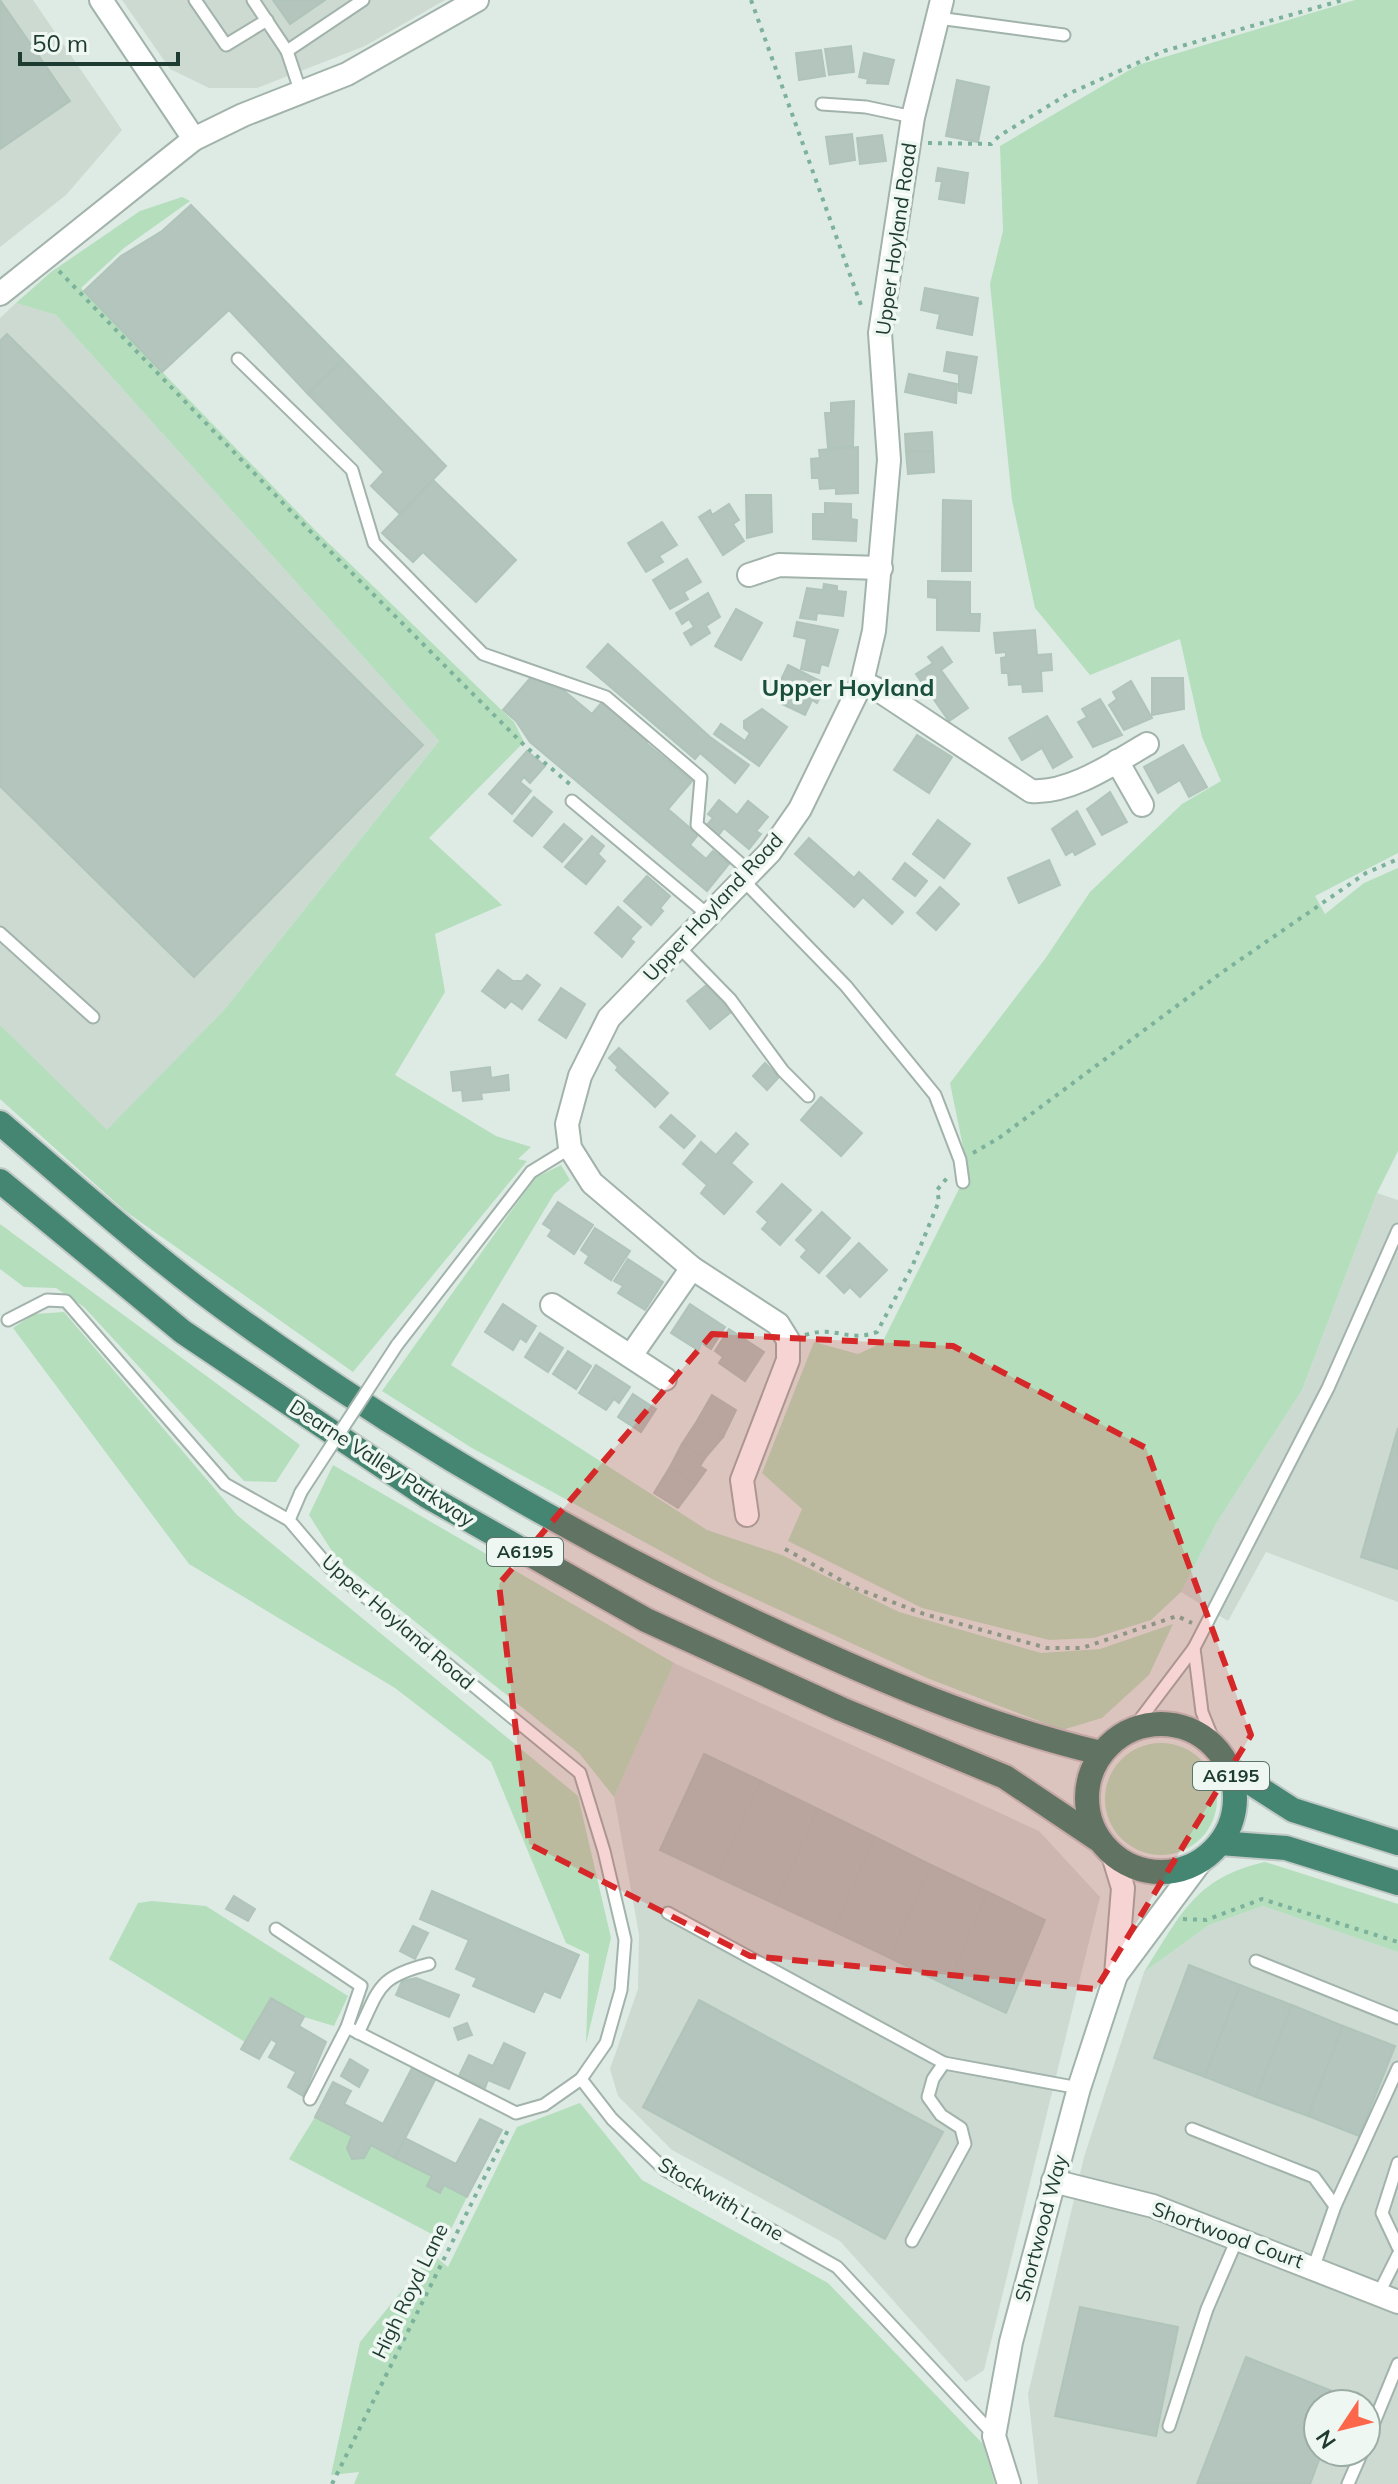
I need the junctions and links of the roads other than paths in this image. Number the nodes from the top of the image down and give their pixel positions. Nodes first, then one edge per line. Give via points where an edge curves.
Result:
1 (101, 0) edge
2 (195, 0) edge
3 (253, 0) edge
4 (363, 0) edge
5 (477, 0) edge
6 (940, 9) edge
7 (267, 20) junction
8 (1064, 35) dead end
9 (287, 51) junction
10 (301, 93) junction
11 (822, 104) dead end
12 (913, 117) junction
13 (194, 139) junction
14 (0, 294) edge
15 (238, 359) dead end
16 (881, 568) junction
17 (749, 575) dead end
18 (862, 682) junction
19 (1147, 744) dead end
20 (1117, 761) junction
21 (578, 799) road end
22 (1142, 805) dead end
23 (746, 875) junction
24 (707, 914) junction
25 (0, 933) edge
26 (677, 945) junction
27 (93, 1017) dead end
28 (808, 1096) dead end
29 (0, 1123) edge
30 (570, 1148) junction
31 (0, 1181) edge
32 (963, 1182) dead end
33 (0, 1190) edge
34 (40, 1216) junction
35 (1398, 1230) edge
36 (692, 1268) junction
37 (552, 1305) dead end
38 (8, 1320) dead end
39 (632, 1354) junction
40 (665, 1379) dead end
41 (747, 1515) dead end
42 (289, 1520) junction
43 (1194, 1648) junction
44 (1132, 1730) junction
45 (1101, 1753) junction
46 (1223, 1759) junction
47 (1220, 1843) junction
48 (1398, 1843) edge
49 (1106, 1847) junction
50 (1201, 1861) junction
51 (1398, 1883) edge
52 (668, 1913) dead end
53 (276, 1929) dead end
54 (1256, 1961) dead end
55 (429, 1964) dead end
56 (1116, 1975) junction
57 (1398, 2018) edge
58 (353, 2030) junction
59 (944, 2063) junction
60 (1398, 2068) edge
61 (581, 2079) junction
62 (1079, 2088) junction
63 (310, 2099) dead end
64 (1192, 2129) dead end
65 (1398, 2163) edge
66 (1053, 2181) junction
67 (1335, 2206) junction
68 (1238, 2237) junction
69 (912, 2241) dead end
70 (1398, 2247) edge
71 (1398, 2255) edge
72 (1314, 2266) junction
73 (1388, 2298) edge
74 (1398, 2364) edge
75 (1382, 2403) edge
76 (1169, 2426) dead end
77 (994, 2436) junction
78 (1009, 2484) edge

1 - 13 street
2 - 7 lane via 226,45
3 - 7 lane
4 - 9 lane
5 - 10 street via 391,51
6 - 8 lane
6 - 12 street, Upper Hoyland Road
7 - 9 lane
9 - 10 lane
10 - 13 street
11 - 12 lane
12 - 16 street, Upper Hoyland Road via 880,333 889,460
13 - 14 street
15 - 23 lane via 352,470 374,543 483,654 606,697 701,778 697,825
16 - 17 street via 779,565
16 - 18 street, Upper Hoyland Road
18 - 20 street via 1031,791 1046,792
18 - 23 street, Upper Hoyland Road via 800,809
19 - 20 street
20 - 22 street
21 - 24 lane
23 - 24 street, Upper Hoyland Road
23 - 32 lane via 935,1095
24 - 26 street, Upper Hoyland Road
25 - 27 lane
26 - 28 lane via 730,999
26 - 30 street, Upper Hoyland Road via 609,1018 580,1076 567,1124
29 - 45 highway, Dearne Valley Parkway / A6195 via 242,1322 466,1468 675,1585 843,1663 993,1723
30 - 36 street via 592,1183
30 - 42 lane, bridge via 531,1172 397,1345 301,1492
31 - 34 highway, Dearne Valley Parkway / A6195
33 - 34 street
34 - 49 highway, Dearne Valley Parkway / A6195 via 183,1332 427,1496 646,1620 1005,1777
35 - 43 lane via 1328,1388
36 - 39 street
36 - 41 street via 778,1324 788,1340 788,1360 742,1480
37 - 39 street
38 - 42 lane via 47,1300 66,1301 225,1484
39 - 40 street
42 - 61 lane, Upper Hoyland Road via 329,1567 580,1773 625,1940 621,1990 606,2043
43 - 44 lane
43 - 46 lane via 1202,1712
44 - 45 highway, A6195
44 - 46 highway, A6195 via 1154,1724 1177,1726 1199,1734
45 - 49 highway via 1086,1800 1090,1821
46 - 47 highway, A6195 via 1235,1807
46 - 48 highway, A6195 via 1293,1810
47 - 50 highway, A6195
47 - 51 highway via 1286,1848
49 - 50 highway, A6195 via 1133,1867 1156,1872 1179,1871
49 - 56 street, Shortwood Way via 1123,1888
50 - 56 street, Shortwood Way
52 - 59 lane
53 - 58 lane via 361,1986
54 - 57 lane
55 - 58 lane via 398,1972 382,1983
56 - 62 street, Shortwood Way
58 - 61 lane via 516,2113 544,2105
58 - 63 lane
59 - 62 lane
59 - 69 lane via 928,2097 941,2115 961,2128 965,2144
60 - 67 lane
61 - 77 lane, Stockwith Lane via 612,2119 665,2170 837,2267
62 - 66 street, Shortwood Way
64 - 67 lane via 1314,2177
65 - 70 lane via 1382,2213
66 - 68 street, Shortwood Court via 1153,2206
66 - 77 street, Shortwood Way via 1011,2342
67 - 72 lane
68 - 72 street, Shortwood Court
68 - 76 lane via 1207,2309
71 - 73 lane
72 - 73 street, Shortwood Court
74 - 75 lane
77 - 78 street, Shortwood Way

